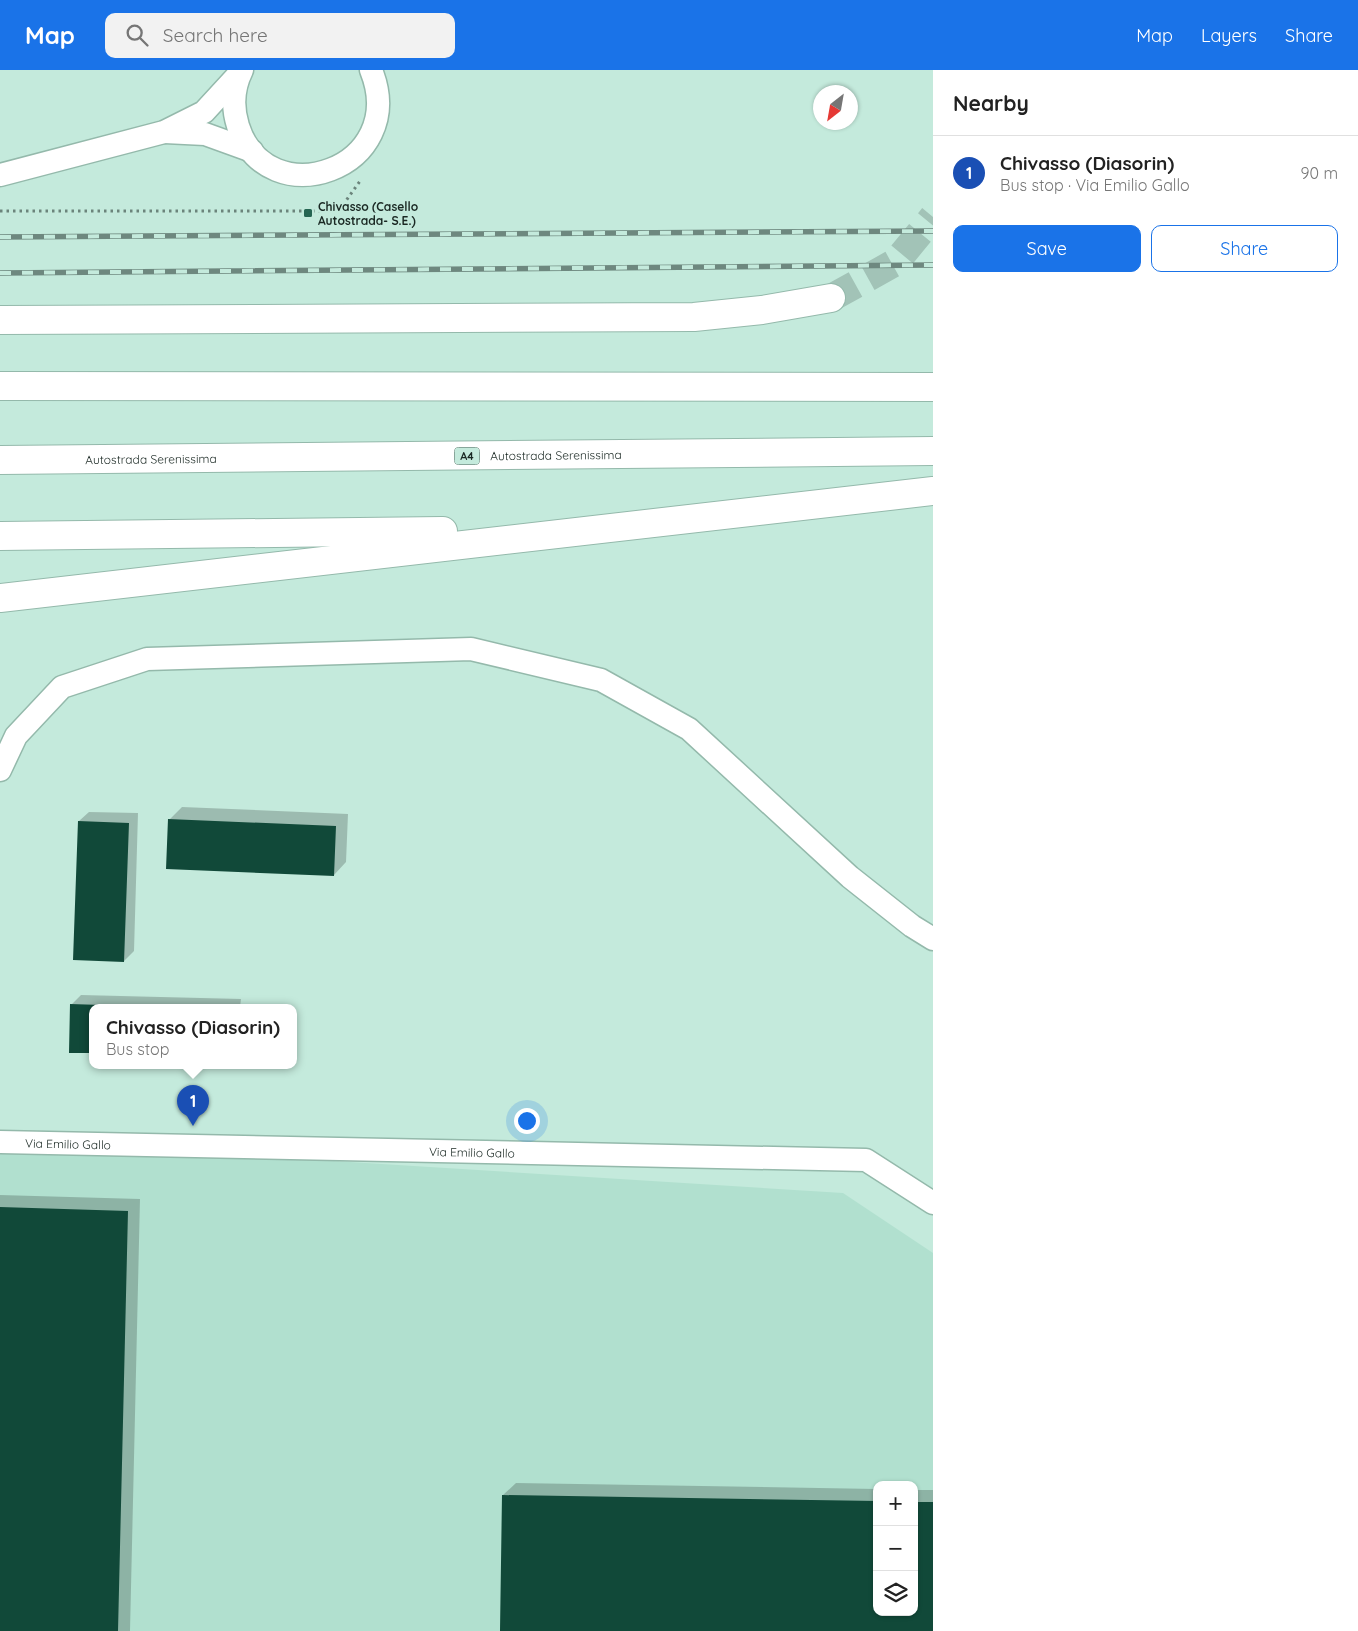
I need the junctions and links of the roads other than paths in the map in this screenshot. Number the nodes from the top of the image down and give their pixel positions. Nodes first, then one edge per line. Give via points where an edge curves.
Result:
1 (371, 70) edge
2 (241, 71) edge
3 (164, 132) junction
4 (252, 151) junction
5 (0, 175) edge
6 (831, 298) tunnel mouth
7 (0, 320) edge
8 (0, 386) edge
9 (933, 387) edge
10 (933, 452) edge
11 (0, 460) edge
12 (933, 491) edge
13 (582, 531) junction
14 (0, 536) edge
15 (0, 598) edge
16 (0, 770) edge
17 (933, 939) edge
18 (0, 1142) edge
19 (933, 1202) edge

1 - 4 street via 379,103 370,137 356,156 337,168 315,175 292,174 270,166
2 - 3 street via 204,112
2 - 4 street via 234,92 234,113 240,134
3 - 4 street via 205,134
3 - 5 street
6 - 7 highway via 694,317
8 - 9 highway
10 - 11 highway, Autostrada Serenissima / A4
12 - 13 highway
13 - 14 highway
13 - 15 highway
16 - 17 street via 16,736 62,687 147,658 471,649 600,680 689,729 850,877
18 - 19 street, Via Emilio Gallo via 866,1160

